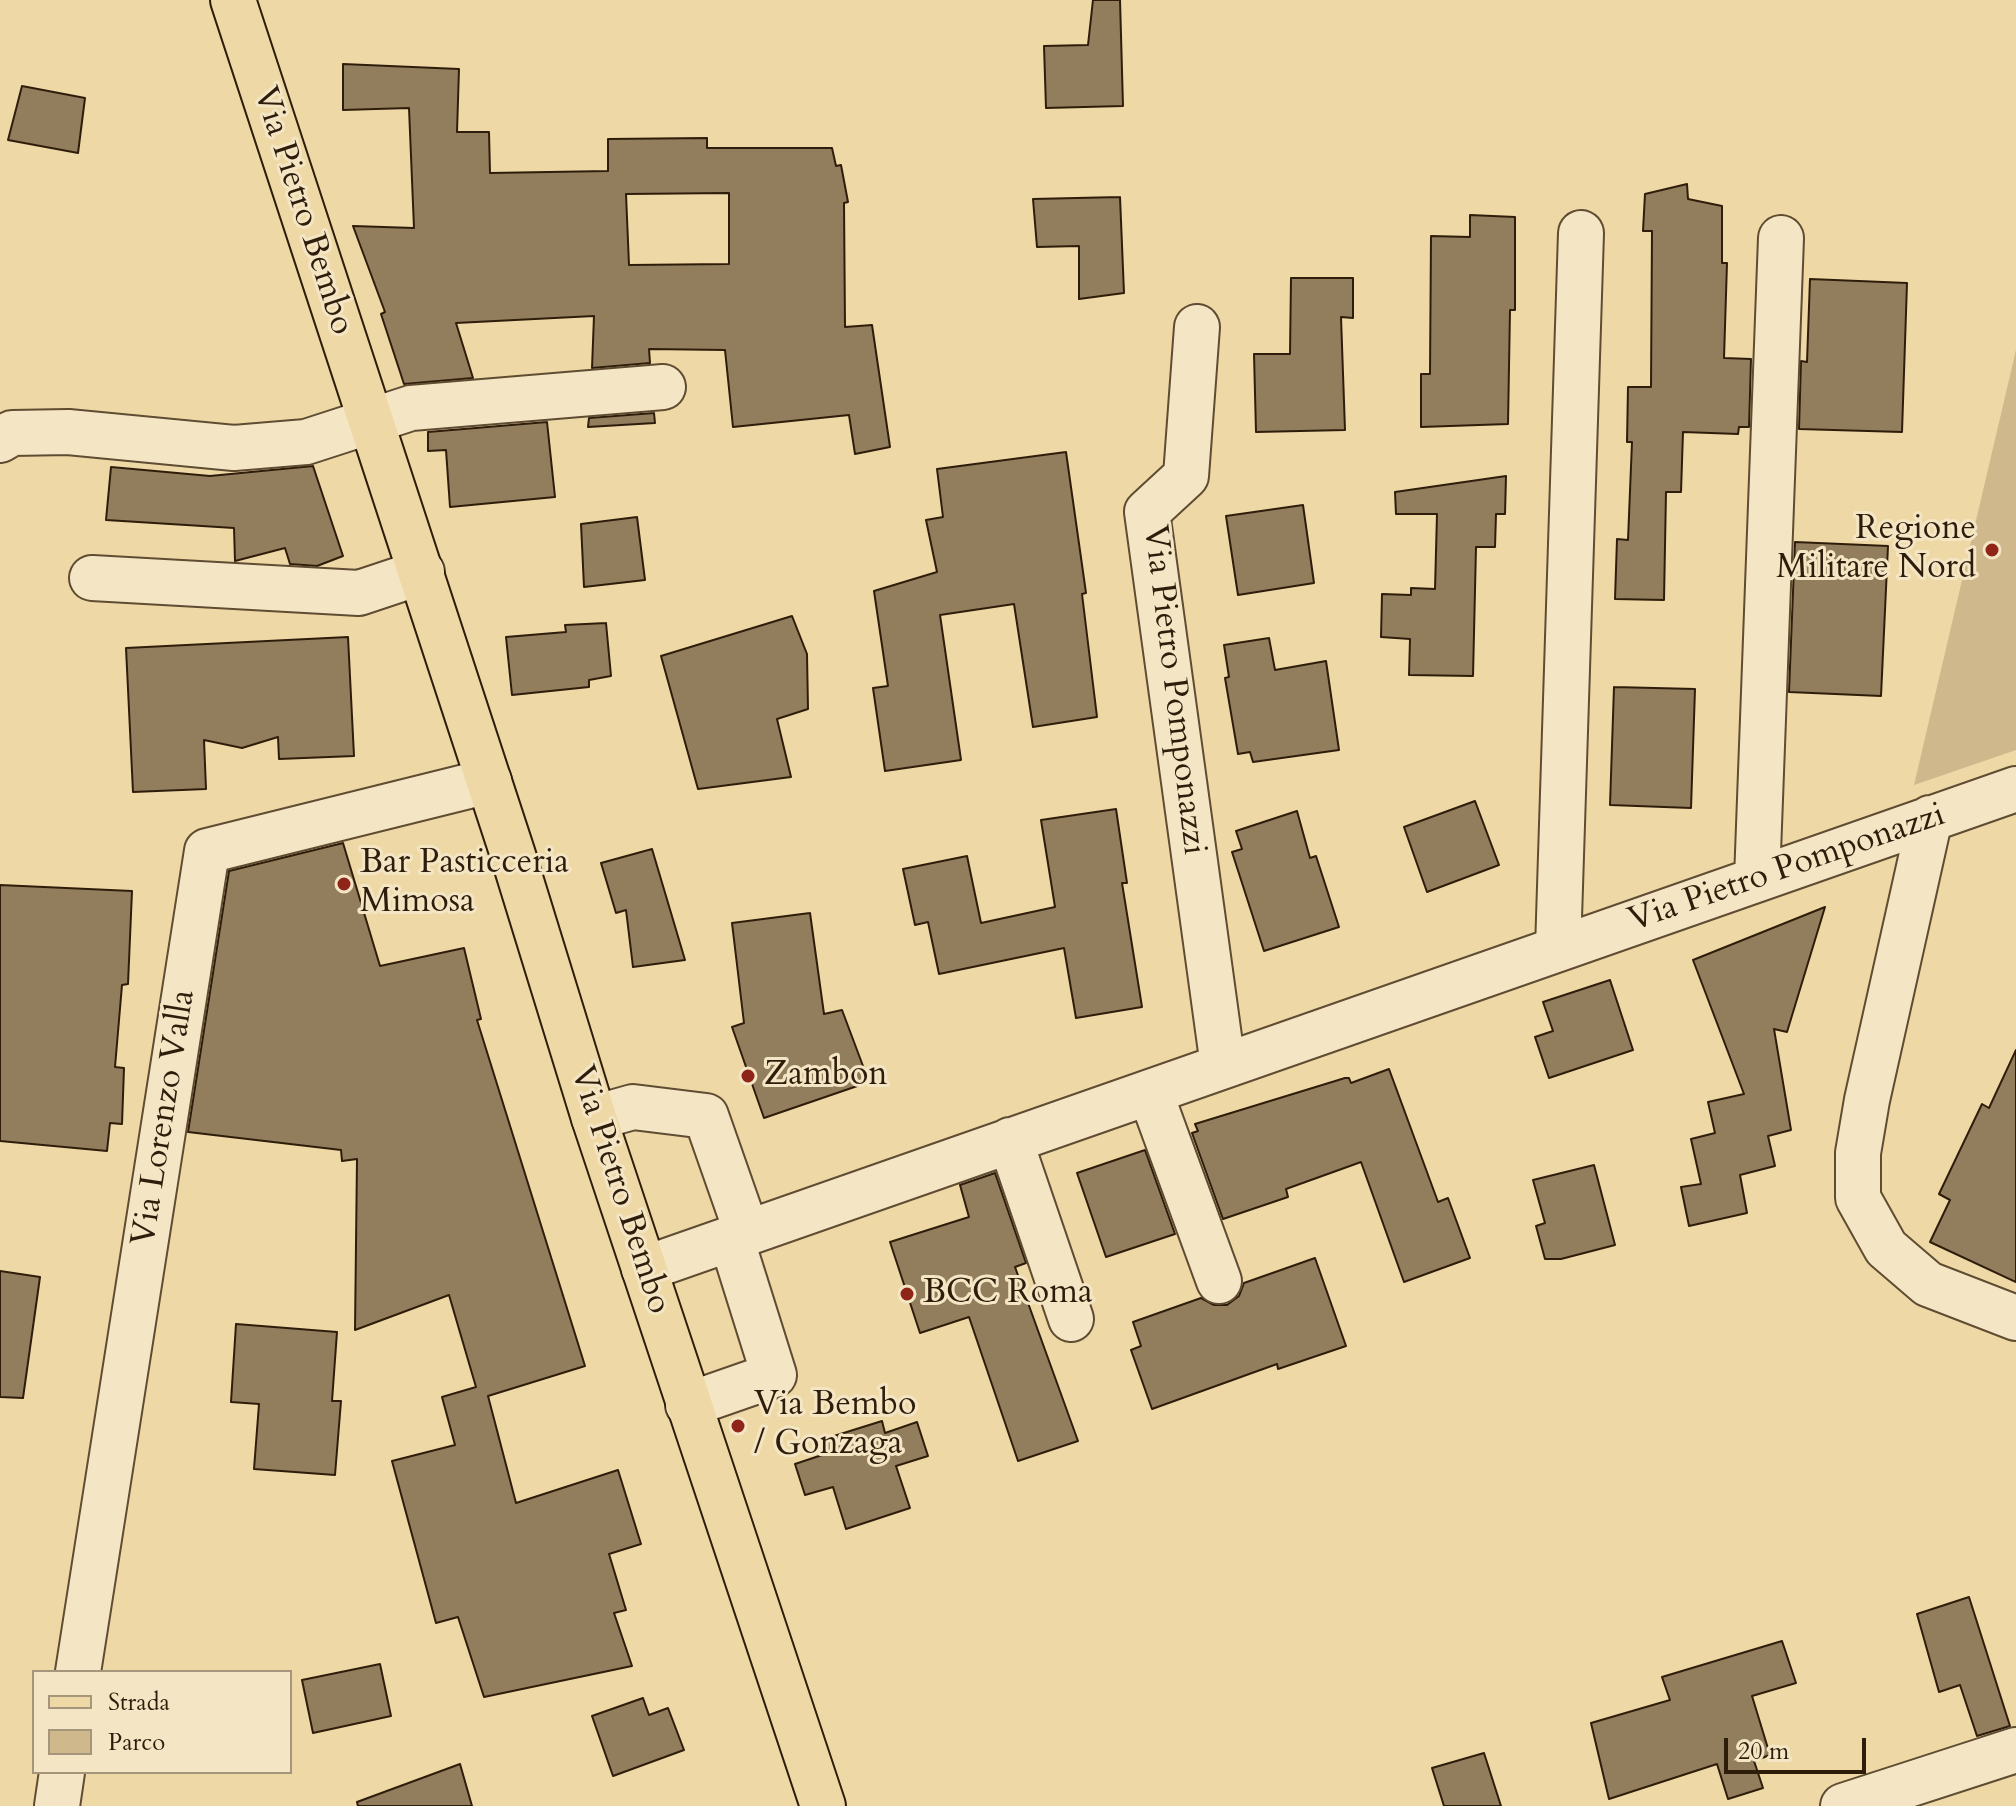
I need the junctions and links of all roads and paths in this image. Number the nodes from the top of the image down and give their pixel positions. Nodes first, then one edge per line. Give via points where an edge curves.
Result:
1 (233, 0) edge
2 (1581, 233) dead end
3 (1781, 238) dead end
4 (1197, 327) dead end
5 (663, 387) dead end
6 (372, 422) junction
7 (0, 440) edge
8 (422, 572) junction
9 (92, 578) dead end
10 (489, 781) junction
11 (2016, 789) edge
12 (1930, 818) junction
13 (1757, 879) junction
14 (1558, 949) junction
15 (1223, 1066) junction
16 (1150, 1092) junction
17 (594, 1118) junction
18 (1010, 1140) junction
19 (739, 1236) junction
20 (644, 1269) junction
21 (1219, 1281) dead end
22 (2016, 1318) edge
23 (1071, 1319) dead end
24 (688, 1405) junction
25 (78, 1670) edge
26 (2016, 1750) edge
27 (62, 1774) edge
28 (57, 1806) edge
29 (823, 1806) edge
30 (1843, 1806) edge

1 - 6 main road, Via Pietro Bembo
2 - 14 street
3 - 13 street
4 - 15 street, Via Pietro Pomponazzi via 1186,476 1147,512
5 - 6 street via 411,408
6 - 7 street via 306,442 234,448 68,432 12,433
6 - 8 main road, Via Pietro Bembo
8 - 9 street via 359,593
8 - 10 main road, Via Pietro Bembo
10 - 17 main road, Via Pietro Bembo
10 - 25 street, Via Lorenzo Valla via 207,851
11 - 12 street, Via Pietro Pomponazzi
12 - 13 street, Via Pietro Pomponazzi
12 - 22 street via 1867,1100 1858,1153 1858,1198 1886,1248 1928,1284
13 - 14 street, Via Pietro Pomponazzi
14 - 15 street, Via Pietro Pomponazzi
15 - 16 street, Via Pietro Pomponazzi
16 - 18 street, Via Pietro Pomponazzi
16 - 21 street
17 - 19 street via 633,1107 706,1116
17 - 20 main road, Via Pietro Bembo
18 - 19 street, Via Pietro Pomponazzi
18 - 23 street
19 - 20 street, Via Pietro Pomponazzi
19 - 24 street via 774,1375
20 - 24 main road, Via Pietro Bembo
24 - 29 main road, Via Pietro Bembo
26 - 30 street
27 - 28 street

